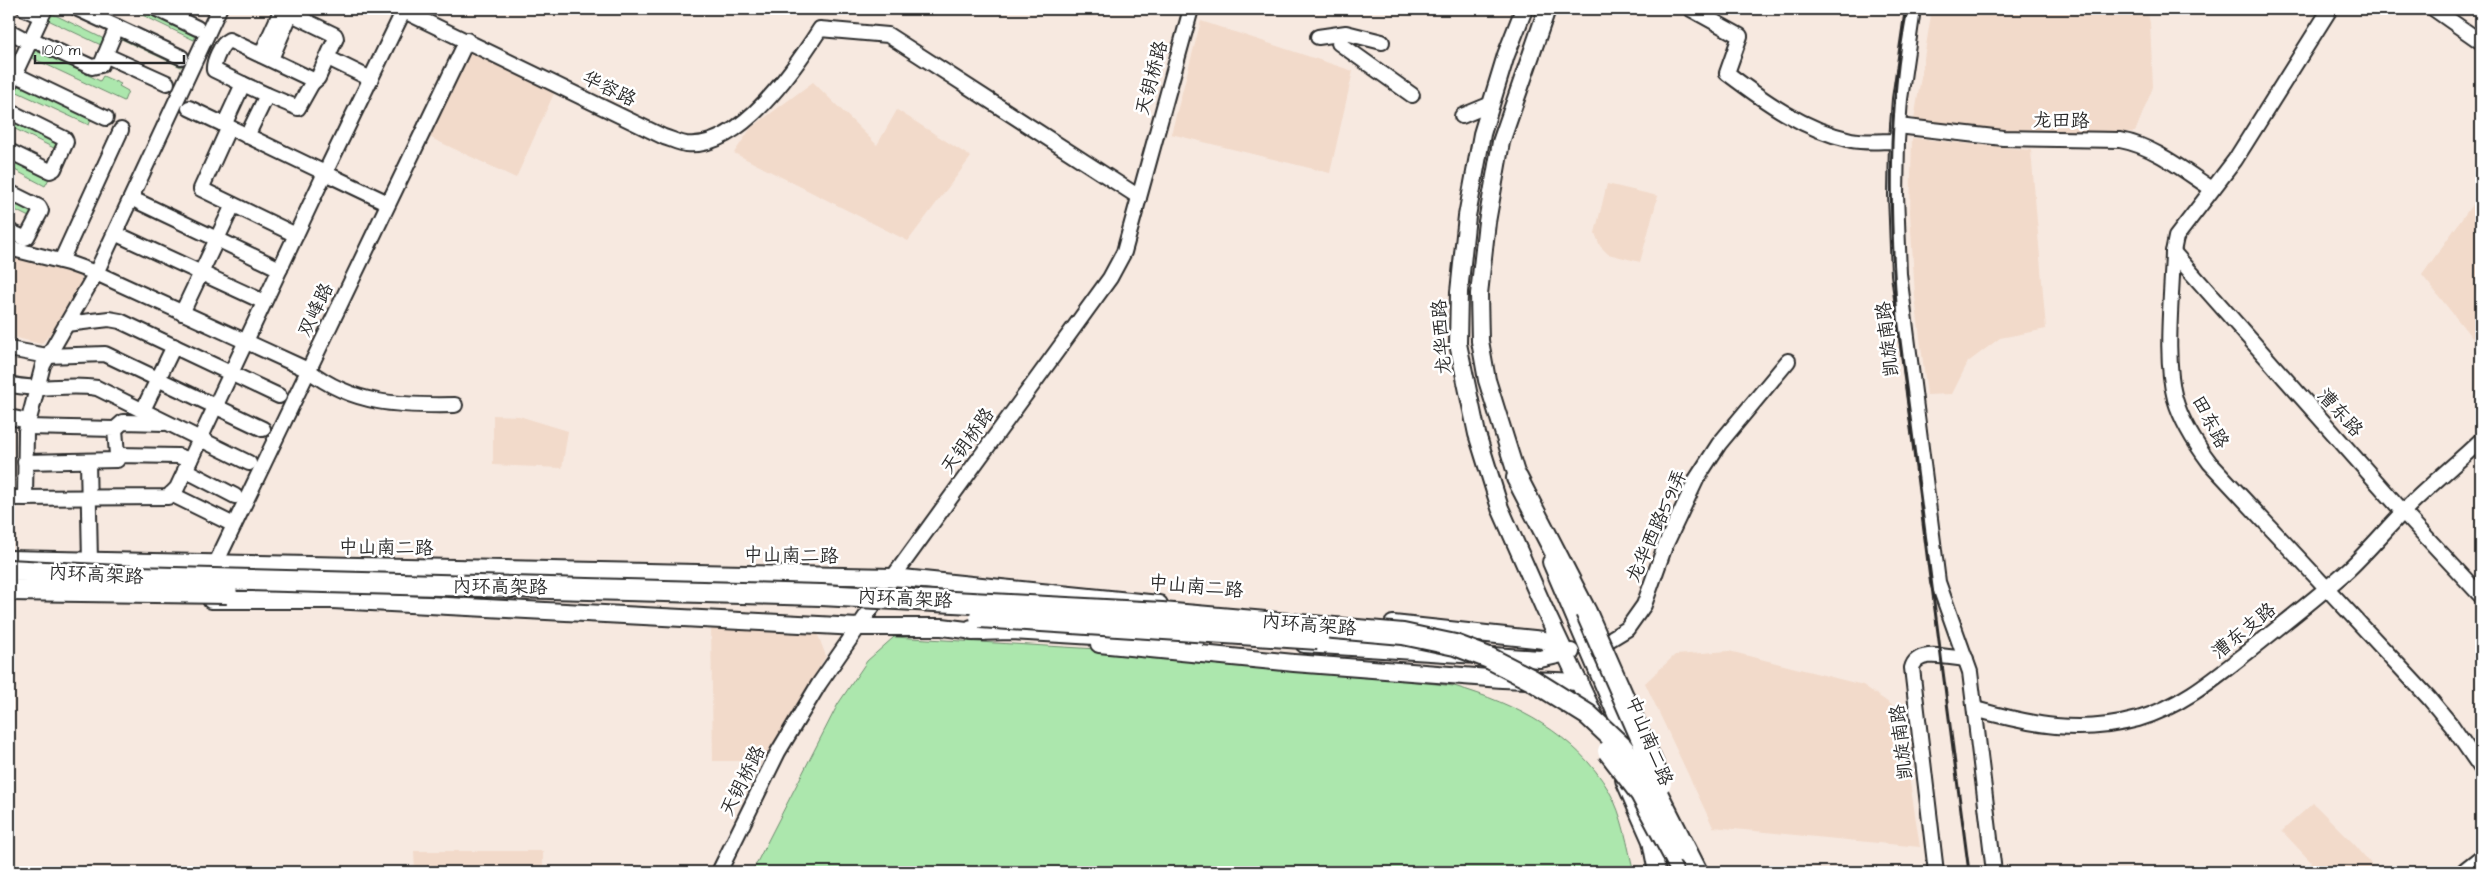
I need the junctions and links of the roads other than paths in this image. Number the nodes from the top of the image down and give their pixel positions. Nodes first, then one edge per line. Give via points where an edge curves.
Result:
1 (78, 9) edge
2 (157, 9) edge
3 (219, 9) edge
4 (1191, 9) edge
5 (1524, 9) edge
6 (1547, 9) edge
7 (1691, 9) edge
8 (1913, 9) edge
9 (2330, 9) edge
10 (2434, 9) edge
11 (35, 10) edge
12 (285, 10) edge
13 (402, 10) edge
14 (117, 27) junction
15 (197, 28) dead end
16 (9, 31) edge
17 (1318, 37) dead end
18 (26, 38) junction
19 (467, 40) junction
20 (1382, 42) dead end
21 (2481, 42) edge
22 (1340, 43) dead end
23 (105, 55) junction
24 (181, 57) dead end
25 (266, 57) junction
26 (328, 58) junction
27 (11, 71) edge
28 (371, 79) junction
29 (312, 82) junction
30 (167, 84) dead end
31 (243, 84) junction
32 (267, 95) junction
33 (1412, 95) dead end
34 (1491, 104) junction
35 (189, 108) dead end
36 (9, 111) edge
37 (1462, 116) dead end
38 (106, 118) dead end
39 (226, 126) junction
40 (1898, 126) junction
41 (121, 130) dead end
42 (247, 136) junction
43 (1897, 141) junction
44 (9, 151) edge
45 (325, 173) junction
46 (2212, 189) junction
47 (9, 192) edge
48 (1139, 197) junction
49 (139, 202) dead end
50 (388, 203) junction
51 (233, 205) junction
52 (9, 231) edge
53 (296, 235) junction
54 (122, 236) dead end
55 (217, 239) junction
56 (9, 248) edge
57 (2173, 252) junction
58 (61, 261) junction
59 (280, 269) junction
60 (96, 272) junction
61 (201, 273) junction
62 (264, 302) junction
63 (182, 313) junction
64 (66, 324) junction
65 (245, 342) junction
66 (174, 346) junction
67 (9, 349) edge
68 (47, 356) junction
69 (1788, 361) dead end
70 (308, 370) junction
71 (231, 372) junction
72 (159, 379) junction
73 (9, 384) edge
74 (37, 388) junction
75 (279, 396) dead end
76 (123, 401) junction
77 (455, 405) dead end
78 (215, 406) junction
79 (143, 410) junction
80 (9, 416) edge
81 (168, 423) junction
82 (27, 424) junction
83 (119, 426) junction
84 (263, 429) dead end
85 (200, 438) junction
86 (2481, 440) edge
87 (117, 455) junction
88 (88, 461) junction
89 (25, 462) junction
90 (249, 463) dead end
91 (187, 465) junction
92 (1517, 478) junction
93 (172, 494) junction
94 (235, 496) dead end
95 (9, 498) edge
96 (24, 498) junction
97 (88, 498) junction
98 (2404, 513) junction
99 (234, 525) junction
100 (9, 559) edge
101 (90, 562) junction
102 (215, 565) junction
103 (9, 570) edge
104 (893, 577) junction
105 (2326, 588) junction
106 (9, 590) edge
107 (2481, 596) edge
108 (9, 599) edge
109 (209, 600) junction
110 (858, 627) junction
111 (972, 630) junction
112 (1298, 638) junction
113 (1591, 651) junction
114 (1566, 653) junction
115 (1966, 659) junction
116 (1580, 682) junction
117 (1975, 708) junction
118 (2481, 768) edge
119 (1686, 848) junction
120 (2481, 852) edge
121 (2481, 861) edge
122 (719, 872) edge
123 (1657, 872) edge
124 (1673, 872) edge
125 (1682, 872) edge
126 (1697, 872) edge
127 (1936, 872) edge
128 (1994, 872) edge
129 (2456, 872) edge
130 (2467, 872) edge

1 - 14 street
2 - 15 street
3 - 60 street
4 - 48 street, 天钥桥路
5 - 34 main road, 龙华西路
6 - 92 main road, 龙华西路 via 1501,142 1479,294 1480,341 1487,380
7 - 43 street via 1740,36 1726,73 1764,101 1785,114 1850,140
8 - 40 street, 凯旋南路
9 - 46 street, 田东路 via 2257,127
10 - 21 street
11 - 18 street
12 - 25 street
12 - 26 street via 335,35
13 - 19 street, 华容路
13 - 28 street
14 - 23 street
14 - 24 street
16 - 18 street
17 - 20 street via 1346,33
18 - 23 street via 92,67 101,64
18 - 27 street
19 - 48 street, 华容路 via 664,137 686,144 723,136 741,124 790,76 820,28 888,35
19 - 50 street, 双峰路
22 - 33 street
23 - 30 street
25 - 29 street via 309,77
25 - 31 street via 229,40 223,44 214,70
26 - 28 street
26 - 29 street via 318,78
27 - 38 street
28 - 45 street
29 - 32 street via 298,108
31 - 32 street
31 - 39 street
32 - 42 street
34 - 37 street
34 - 114 main road, 龙华西路 via 1482,134 1467,216 1458,292 1458,344 1477,434 1500,508
35 - 39 street
36 - 44 street via 66,142 54,169 50,171
39 - 42 street
39 - 51 street via 200,189
40 - 43 street, 凯旋南路
40 - 46 street, 龙田路 via 2003,138 2134,142
41 - 58 street
42 - 45 street
43 - 115 street, 凯旋南路 via 1899,274 1938,582
45 - 50 street
45 - 53 street
46 - 57 street, 田东路 via 2179,231
47 - 52 street via 41,211 27,237
48 - 104 street, 天钥桥路 via 1124,252 1110,278
49 - 55 street
50 - 70 street, 双峰路
51 - 53 street
51 - 55 street
53 - 59 street
54 - 61 street
55 - 59 street
55 - 61 street
56 - 58 street
57 - 98 street, 漕东路
57 - 105 street, 田东路 via 2170,360 2175,398 2182,420 2210,463
58 - 60 street
59 - 62 street
60 - 63 street
60 - 64 street
61 - 62 street
61 - 63 street
62 - 65 street
63 - 65 street
64 - 66 street via 109,319 120,321
64 - 68 street
65 - 70 street
65 - 71 street
66 - 71 street
66 - 72 street
67 - 68 street
68 - 72 street via 105,354
68 - 74 street
69 - 113 street, 龙华西路591弄 via 1720,444 1698,478 1665,546 1644,604 1627,629
70 - 77 street via 327,385 377,402
70 - 99 street, 双峰路
71 - 75 street
71 - 78 street
72 - 78 street
72 - 79 street
73 - 74 street
74 - 76 street via 97,388
74 - 82 street
76 - 79 street
76 - 83 street
78 - 84 street
78 - 85 street
79 - 81 street
80 - 82 street
81 - 83 street
81 - 85 street
82 - 83 street
82 - 89 street
83 - 87 street
85 - 90 street
85 - 91 street
86 - 98 street, 漕东支路
87 - 88 street via 117,460
87 - 91 street via 178,456
88 - 89 street
88 - 97 street
89 - 96 street
91 - 93 street
91 - 94 street
92 - 113 main road, 龙华西路
92 - 119 highway, bridge via 1620,686
93 - 97 street via 168,497
93 - 99 street
95 - 96 street
96 - 97 street
97 - 101 street
98 - 105 street, 漕东支路
98 - 107 street, 漕东路
99 - 102 street, 双峰路
100 - 101 main road, 中山南二路
101 - 102 main road, 中山南二路
102 - 104 main road, 中山南二路
102 - 109 street, 双峰路
103 - 119 highway, 内环高架路, bridge via 135,577 821,595 1162,613 1403,634 1455,645 1489,658 1540,684 1588,715 1638,765
104 - 110 street, 天钥桥路
104 - 114 main road, 中山南二路 via 1502,634 1544,640
105 - 117 street, 漕东支路 via 2195,693 2151,715 2072,728 2023,722
105 - 118 street, 田东路 via 2429,698
106 - 112 highway, 内环高架路, bridge via 815,605
108 - 109 main road
109 - 110 main road via 332,600
110 - 111 main road
110 - 122 street, 天钥桥路 via 798,718
111 - 112 highway via 1012,629 1276,644
111 - 114 main road via 1006,622 1540,659
111 - 116 main road via 1008,638 1109,644 1294,663
112 - 125 highway, 内环高架路, bridge via 1373,642 1448,657 1481,668 1534,694 1582,726 1623,768 1658,823
113 - 114 main road
113 - 124 main road, 中山南二路 via 1648,788
114 - 116 main road, 中山南二路
115 - 117 street, 凯旋南路
115 - 127 street, 凯旋南路 via 1924,656 1916,660 1912,668
116 - 123 main road, 中山南二路 via 1651,841
117 - 128 street, 凯旋南路
119 - 126 highway, 内环高架路, bridge
120 - 129 main road
121 - 130 highway

